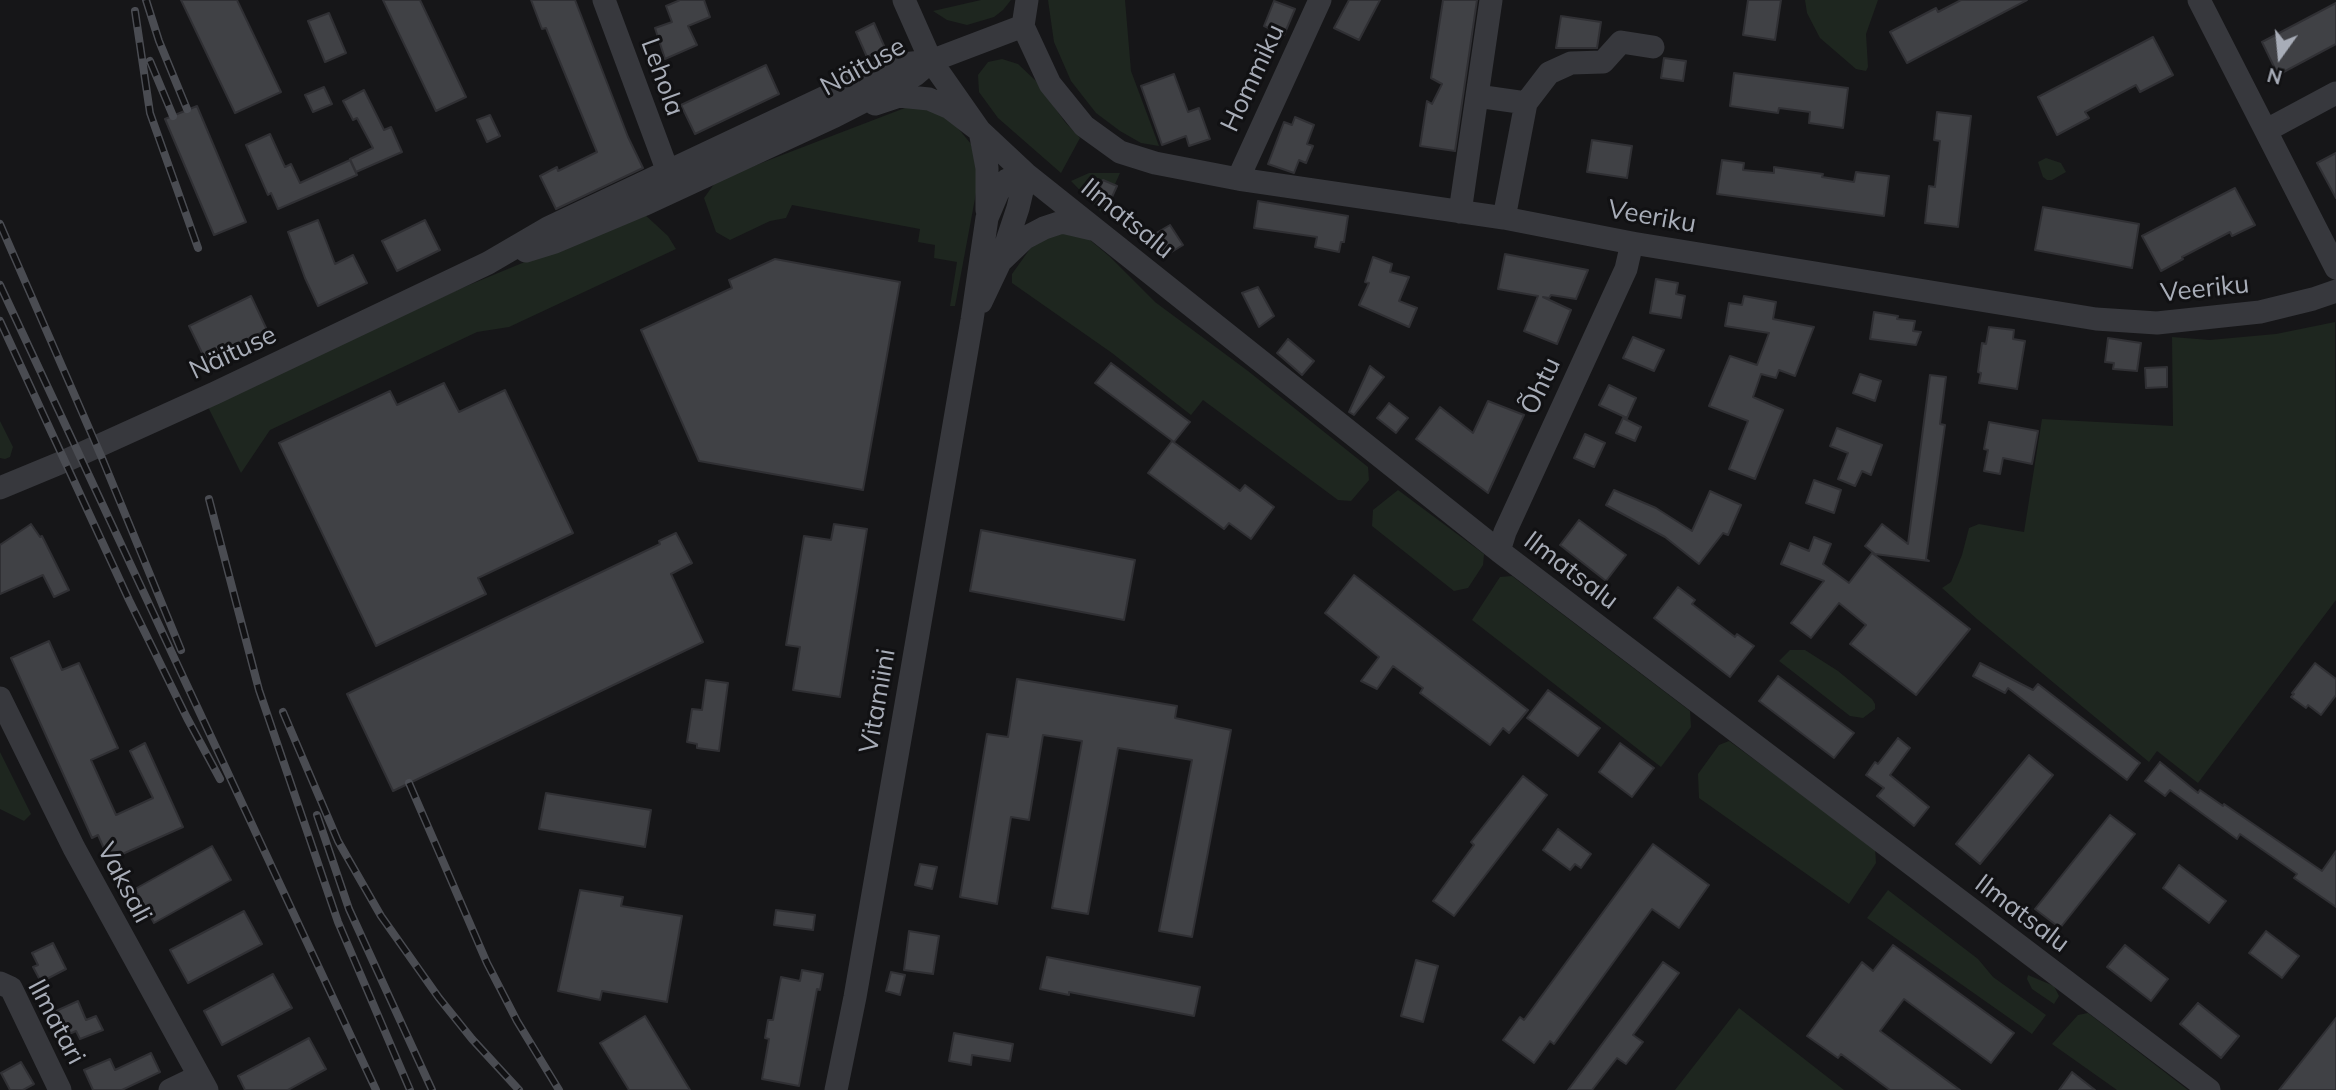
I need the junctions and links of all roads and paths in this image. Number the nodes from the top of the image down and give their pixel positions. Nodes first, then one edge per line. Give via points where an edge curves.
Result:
1 (604, 0) edge
2 (1027, 0) edge
3 (1320, 0) edge
4 (1491, 0) edge
5 (2199, 0) edge
6 (907, 7) edge
7 (1023, 26) junction
8 (1653, 47) dead end
9 (931, 61) junction
10 (887, 68) junction
11 (2336, 93) edge
12 (1477, 96) junction
13 (1526, 103) junction
14 (835, 116) junction
15 (2267, 130) junction
16 (980, 131) junction
17 (1026, 174) junction
18 (1238, 179) junction
19 (673, 184) junction
20 (1460, 212) junction
21 (987, 218) junction
22 (1504, 218) junction
23 (1095, 229) junction
24 (1632, 243) junction
25 (1000, 262) junction
26 (2336, 268) edge
27 (2336, 291) edge
28 (972, 320) junction
29 (0, 488) edge
30 (1499, 551) junction
31 (0, 698) edge
32 (0, 983) edge
33 (203, 1083) edge
34 (61, 1090) edge
35 (170, 1090) edge
36 (836, 1090) edge
37 (2209, 1090) edge

1 - 19 street, Lehola
2 - 7 street
3 - 18 street, Hommiku
4 - 12 street
5 - 15 street
6 - 9 street, Ilmatsalu
6 - 10 street via 909,35 903,52
7 - 9 street
7 - 18 street, Veeriku via 1050,84 1084,126 1119,152
8 - 13 street via 1621,42 1604,62 1571,62 1549,74
9 - 10 street, Näituse
9 - 14 street, Näituse via 915,75
9 - 16 street, Ilmatsalu
10 - 19 street, Näituse
11 - 15 street
12 - 13 street
12 - 20 street
13 - 22 street
14 - 16 street via 899,96 929,99 950,108
14 - 19 street, Näituse
15 - 26 street
16 - 17 street, Ilmatsalu
16 - 21 street via 989,185
17 - 21 street, Vitamiini via 1007,180
17 - 23 street, Ilmatsalu
17 - 25 street, Vitamiini
18 - 20 street, Veeriku
19 - 29 street, Näituse via 548,228 488,263
20 - 22 street, Veeriku
21 - 28 street, Vitamiini
22 - 24 street, Veeriku
23 - 25 street via 1062,222 1044,228 1025,238
23 - 30 street, Ilmatsalu
24 - 27 street, Veeriku via 2096,318 2157,323 2260,312
24 - 30 street, Õhtu via 1626,269
25 - 28 street, Vitamiini
28 - 36 street, Vitamiini
30 - 37 street, Ilmatsalu
31 - 33 street, Vaksali via 74,848
32 - 34 street, Ilmatari via 11,988
33 - 35 street

